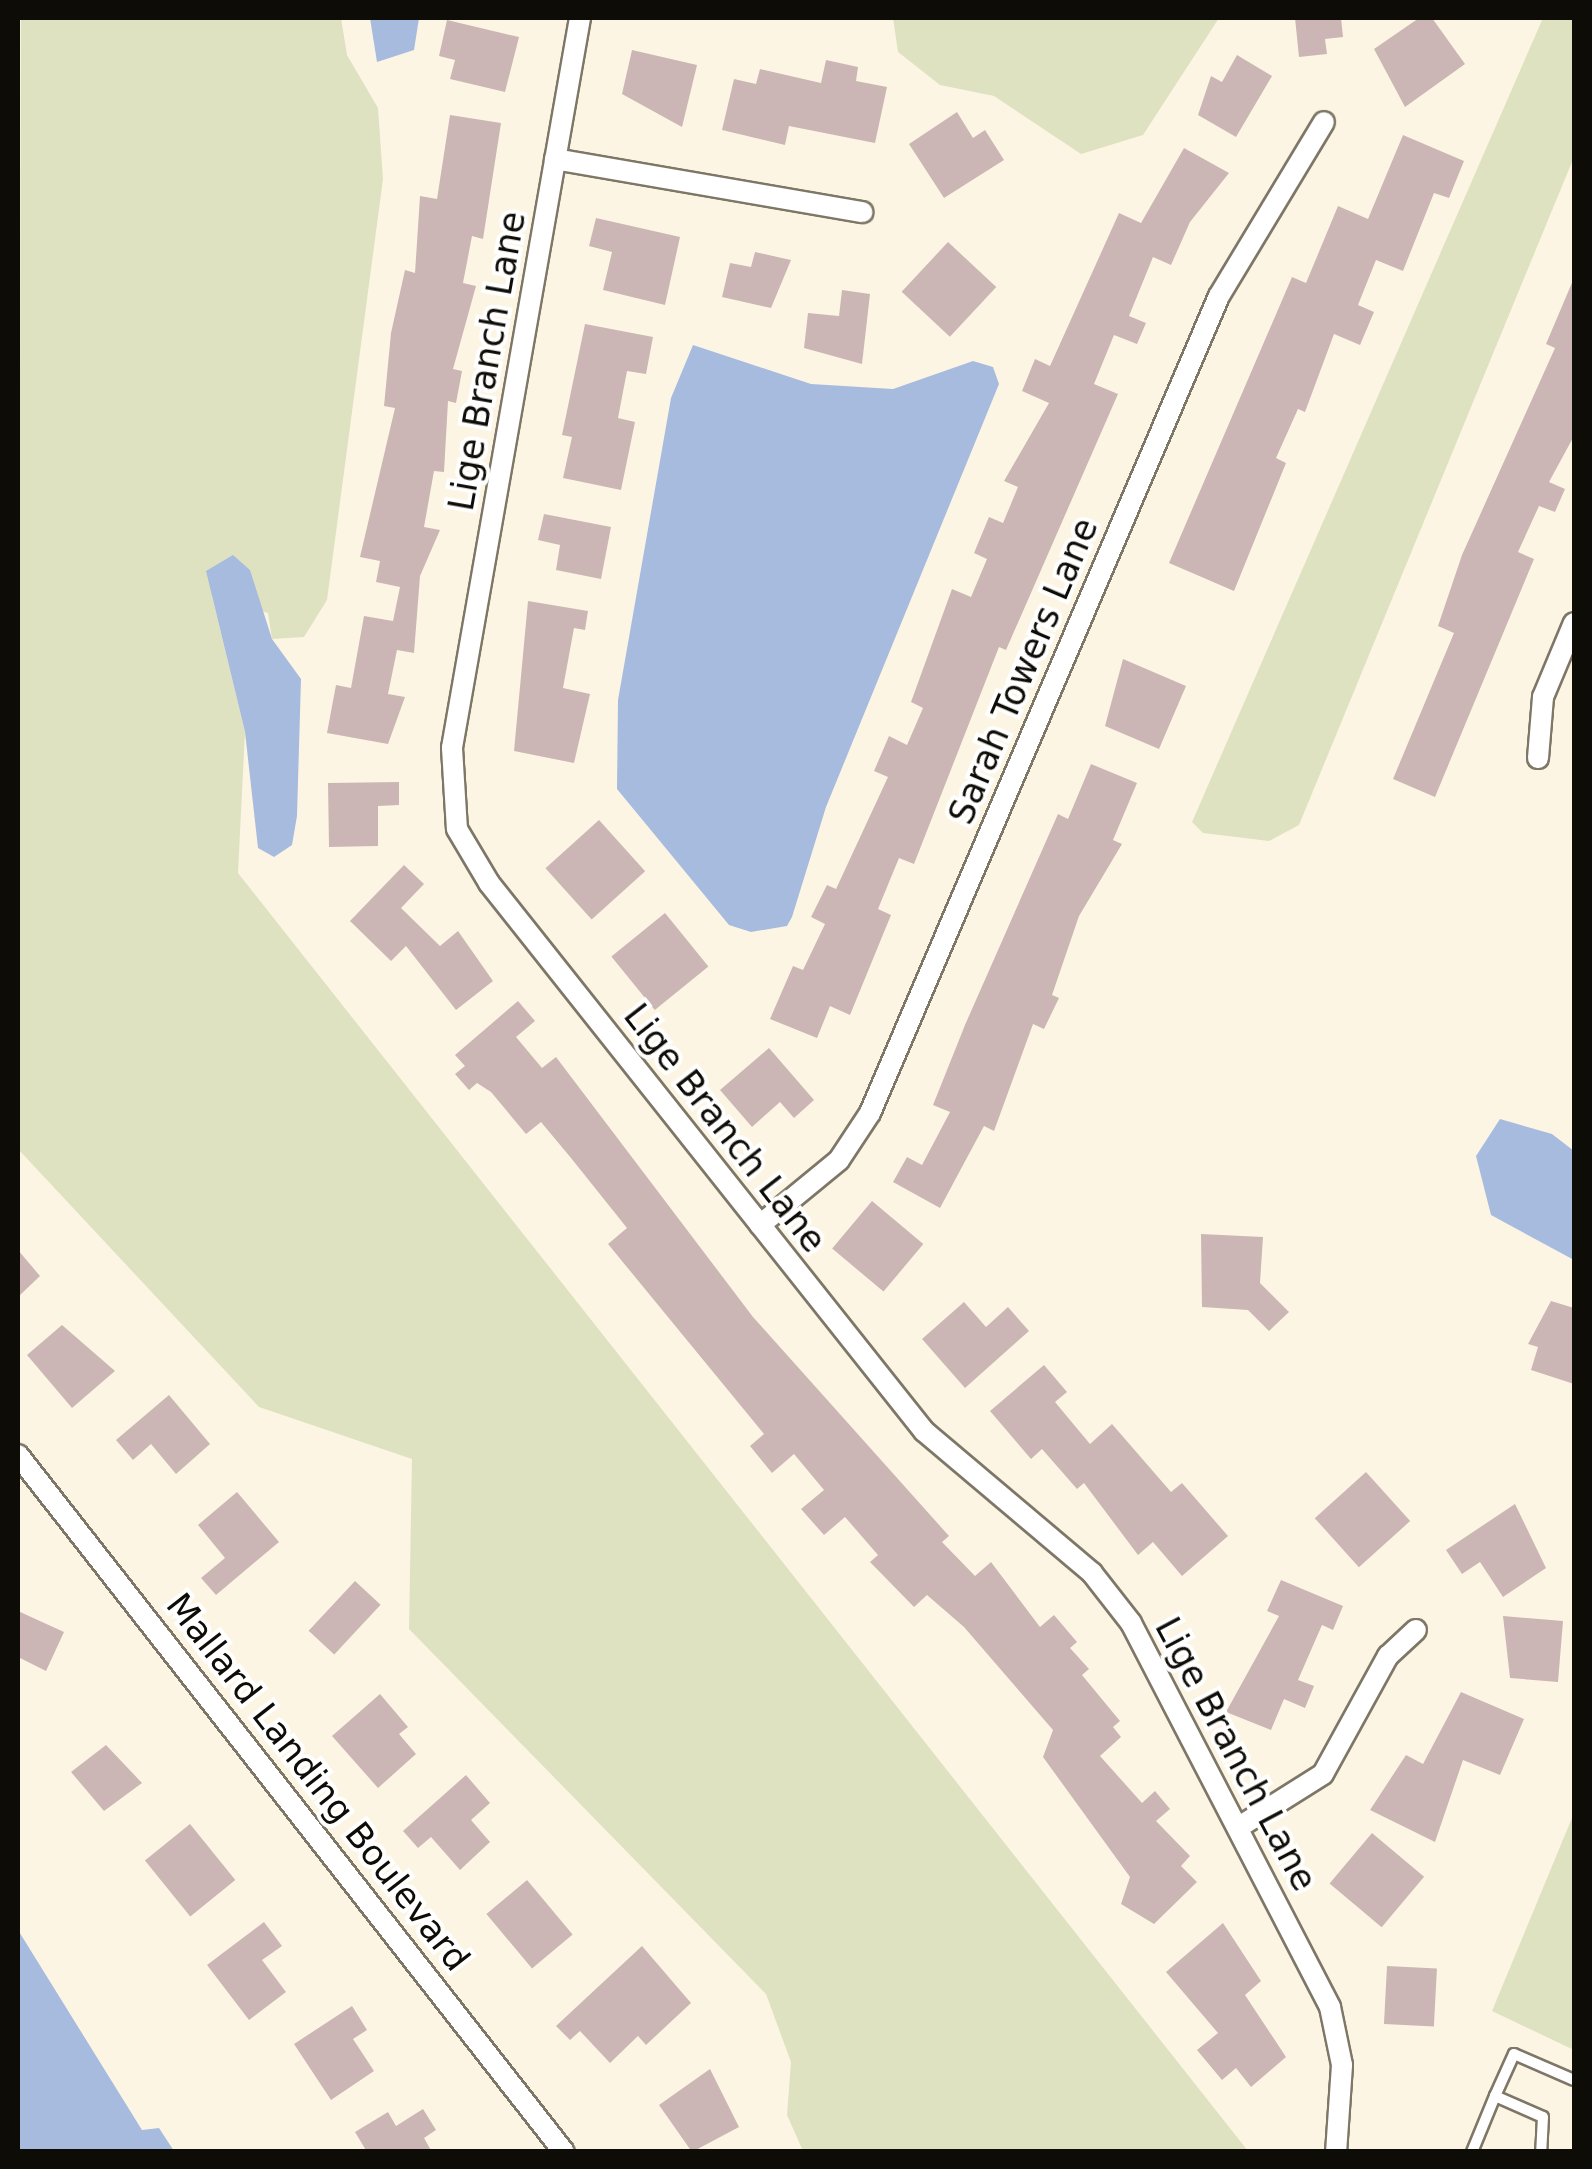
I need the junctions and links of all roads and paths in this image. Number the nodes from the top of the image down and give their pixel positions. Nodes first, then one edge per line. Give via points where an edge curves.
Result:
1 (580, 18) edge
2 (1324, 122) dead end
3 (555, 159) junction
4 (862, 212) dead end
5 (1574, 623) edge
6 (1538, 758) dead end
7 (760, 1225) junction
8 (18, 1455) edge
9 (1416, 1630) dead end
10 (1239, 1827) junction
11 (1574, 2080) edge
12 (1496, 2096) junction
13 (564, 2152) edge
14 (1336, 2152) edge
15 (1472, 2152) edge
16 (1541, 2152) edge

1 - 3 street, Lige Branch Lane
2 - 7 street, Sarah Towers Lane via 1219,296 870,1113 839,1160
3 - 4 street
3 - 7 street, Lige Branch Lane via 452,748 451,801 490,883
5 - 6 street via 1543,698
7 - 10 street, Lige Branch Lane via 924,1431 1106,1588
8 - 13 street, Mallard Landing Boulevard
9 - 10 street via 1388,1656 1323,1774
10 - 14 street, Lige Branch Lane via 1330,2007 1342,2065
11 - 12 lane via 1514,2054
12 - 15 lane
12 - 16 lane via 1542,2117

